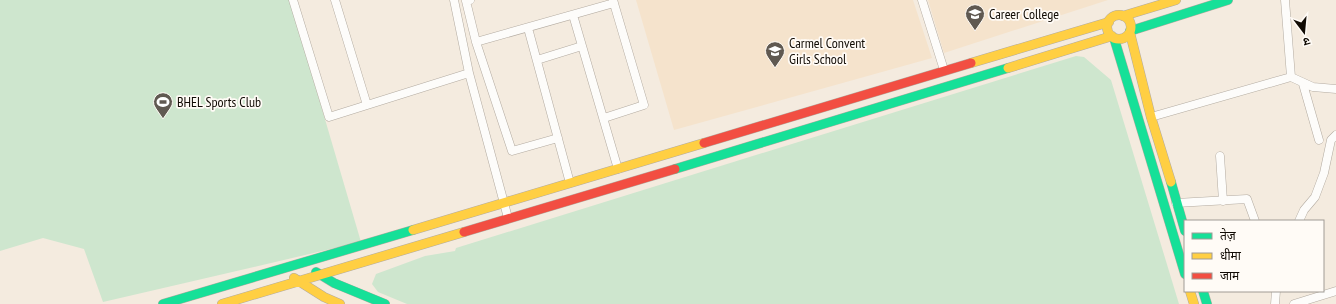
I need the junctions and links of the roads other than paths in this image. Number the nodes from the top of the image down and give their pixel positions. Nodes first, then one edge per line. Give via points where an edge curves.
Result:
1 (293, 0) edge
2 (336, 0) edge
3 (454, 0) edge
4 (470, 0) edge
5 (922, 0) edge
6 (1176, 0) edge
7 (1228, 0) edge
8 (1285, 0) edge
9 (613, 2) edge
10 (1152, 3) edge
11 (573, 15) junction
12 (1123, 16) junction
13 (1109, 22) junction
14 (528, 28) junction
15 (1130, 32) junction
16 (1113, 37) junction
17 (476, 42) junction
18 (582, 46) junction
19 (537, 60) junction
20 (944, 70) junction
21 (469, 73) junction
22 (1291, 78) junction
23 (1303, 84) junction
24 (1336, 89) edge
25 (367, 105) junction
26 (1151, 117) junction
27 (604, 118) junction
28 (1336, 135) edge
29 (558, 138) junction
30 (1319, 140) dead end
31 (692, 146) junction
32 (1220, 156) dead end
33 (696, 161) junction
34 (618, 169) junction
35 (570, 183) junction
36 (1223, 201) junction
37 (504, 203) junction
38 (1176, 203) junction
39 (508, 218) junction
40 (1255, 220) edge
41 (1300, 220) edge
42 (431, 224) junction
43 (1184, 228) edge
44 (436, 240) junction
45 (302, 262) junction
46 (280, 268) junction
47 (1184, 271) edge
48 (319, 274) junction
49 (297, 281) junction
50 (1336, 291) edge
51 (1190, 292) edge
52 (1203, 292) edge
53 (1276, 292) edge
54 (163, 304) edge
55 (222, 304) edge
56 (340, 304) edge
57 (385, 304) edge
58 (1194, 304) edge
59 (1207, 304) edge
60 (1275, 304) edge
61 (1294, 304) edge

1 - 25 street via 329,117
2 - 25 street
3 - 21 street
4 - 17 street via 466,1
5 - 20 street
6 - 10 main road
7 - 15 main road
8 - 22 street
9 - 11 street
9 - 27 street via 644,105
10 - 12 main road
11 - 14 street
11 - 18 street
12 - 13 main road via 1116,16
12 - 15 main road via 1130,24
13 - 16 main road via 1108,30
13 - 20 main road
14 - 17 street
14 - 19 street
15 - 16 main road via 1123,38
15 - 26 main road
16 - 33 main road
16 - 47 main road
17 - 29 street via 512,150
18 - 19 street
18 - 27 street
19 - 29 street
20 - 31 main road
21 - 25 street
21 - 37 street
22 - 23 street
22 - 26 street
23 - 24 street
23 - 30 street
26 - 38 main road
27 - 34 street
28 - 41 street via 1331,140 1324,174 1315,197 1304,210
29 - 35 street
31 - 33 main road
31 - 34 main road
32 - 36 street
33 - 39 main road
34 - 35 main road
35 - 37 main road
36 - 38 street
36 - 40 street via 1247,198
37 - 39 street
37 - 42 main road
38 - 43 main road
39 - 44 main road
42 - 44 main road
42 - 45 main road
44 - 48 main road
45 - 46 main road
45 - 48 main road
46 - 49 main road
46 - 54 main road
48 - 49 main road
48 - 57 main road
49 - 55 main road
49 - 56 main road
50 - 61 street
51 - 58 main road
52 - 59 main road
53 - 60 street

